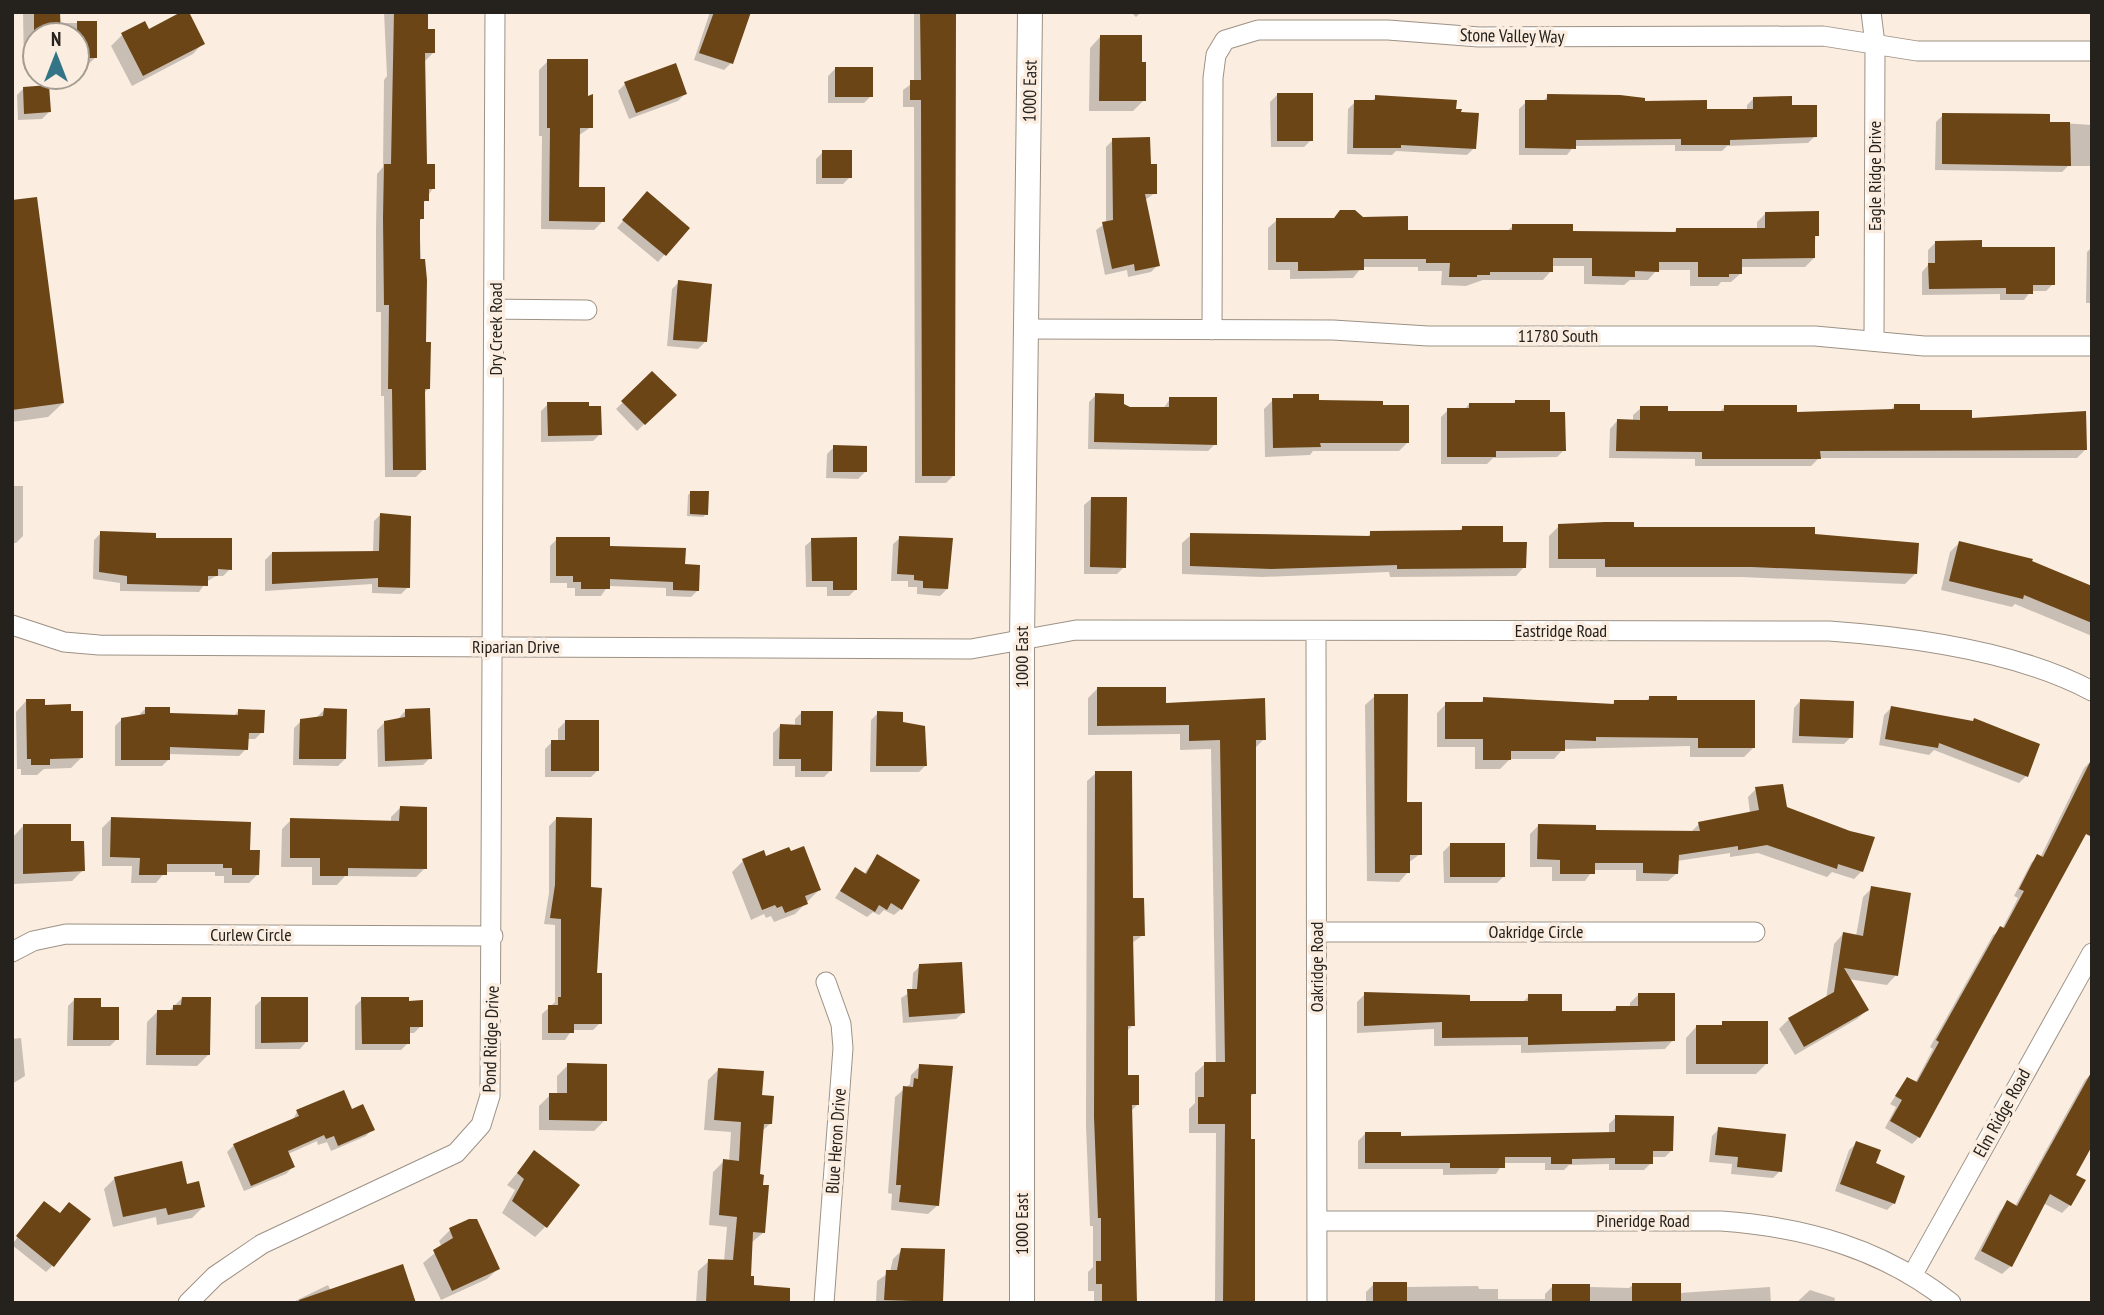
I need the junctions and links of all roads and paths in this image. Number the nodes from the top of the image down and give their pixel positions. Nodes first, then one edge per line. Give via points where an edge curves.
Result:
1 (495, 12) edge
2 (1030, 12) edge
3 (1871, 12) edge
4 (1875, 44) junction
5 (2092, 51) edge
6 (496, 309) junction
7 (587, 310) dead end
8 (1024, 330) junction
9 (1212, 330) junction
10 (1874, 340) junction
11 (2092, 346) edge
12 (12, 625) edge
13 (1316, 632) junction
14 (1022, 640) junction
15 (494, 647) junction
16 (2092, 691) edge
17 (1317, 932) junction
18 (1755, 932) dead end
19 (493, 936) junction
20 (12, 952) edge
21 (2092, 953) edge
22 (825, 982) dead end
23 (1317, 1222) junction
24 (1913, 1274) junction
25 (188, 1303) edge
26 (824, 1303) edge
27 (1022, 1303) edge
28 (1317, 1303) edge
29 (1951, 1303) edge

1 - 6 street, Dry Creek Road
2 - 8 street, 1000 East
3 - 4 street, Eagle Ridge Drive
4 - 5 street, Stone Valley Way via 1917,51
4 - 9 street, Stone Valley Way via 1823,36 1479,37 1388,30 1258,30 1224,40 1216,55 1213,78
4 - 10 street, Eagle Ridge Drive
6 - 7 street
6 - 15 street, Dry Creek Road
8 - 9 street, 11780 South
8 - 14 street, 1000 East
9 - 10 street, 11780 South
10 - 11 street, 11780 South via 1924,346
12 - 15 street, Riparian Drive via 64,642 99,645
13 - 14 street, Eastridge Road via 1076,630
13 - 16 street, Eastridge Road via 1829,631 1961,647
13 - 17 street, Oakridge Road
14 - 15 street, Riparian Drive via 971,649
14 - 27 street, 1000 East
15 - 19 street, Pond Ridge Drive
17 - 18 street, Oakridge Circle
17 - 23 street, Oakridge Road
19 - 20 street, Curlew Circle via 66,934 33,941
19 - 25 street, Pond Ridge Drive via 490,1096 472,1137 436,1165 237,1258
21 - 24 street, Elm Ridge Road
22 - 26 street, Blue Heron Drive via 841,1024 843,1048
23 - 24 street, Pineridge Road via 1721,1221 1771,1225 1819,1235
23 - 28 street, Oakridge Road
24 - 29 street, Pineridge Road

